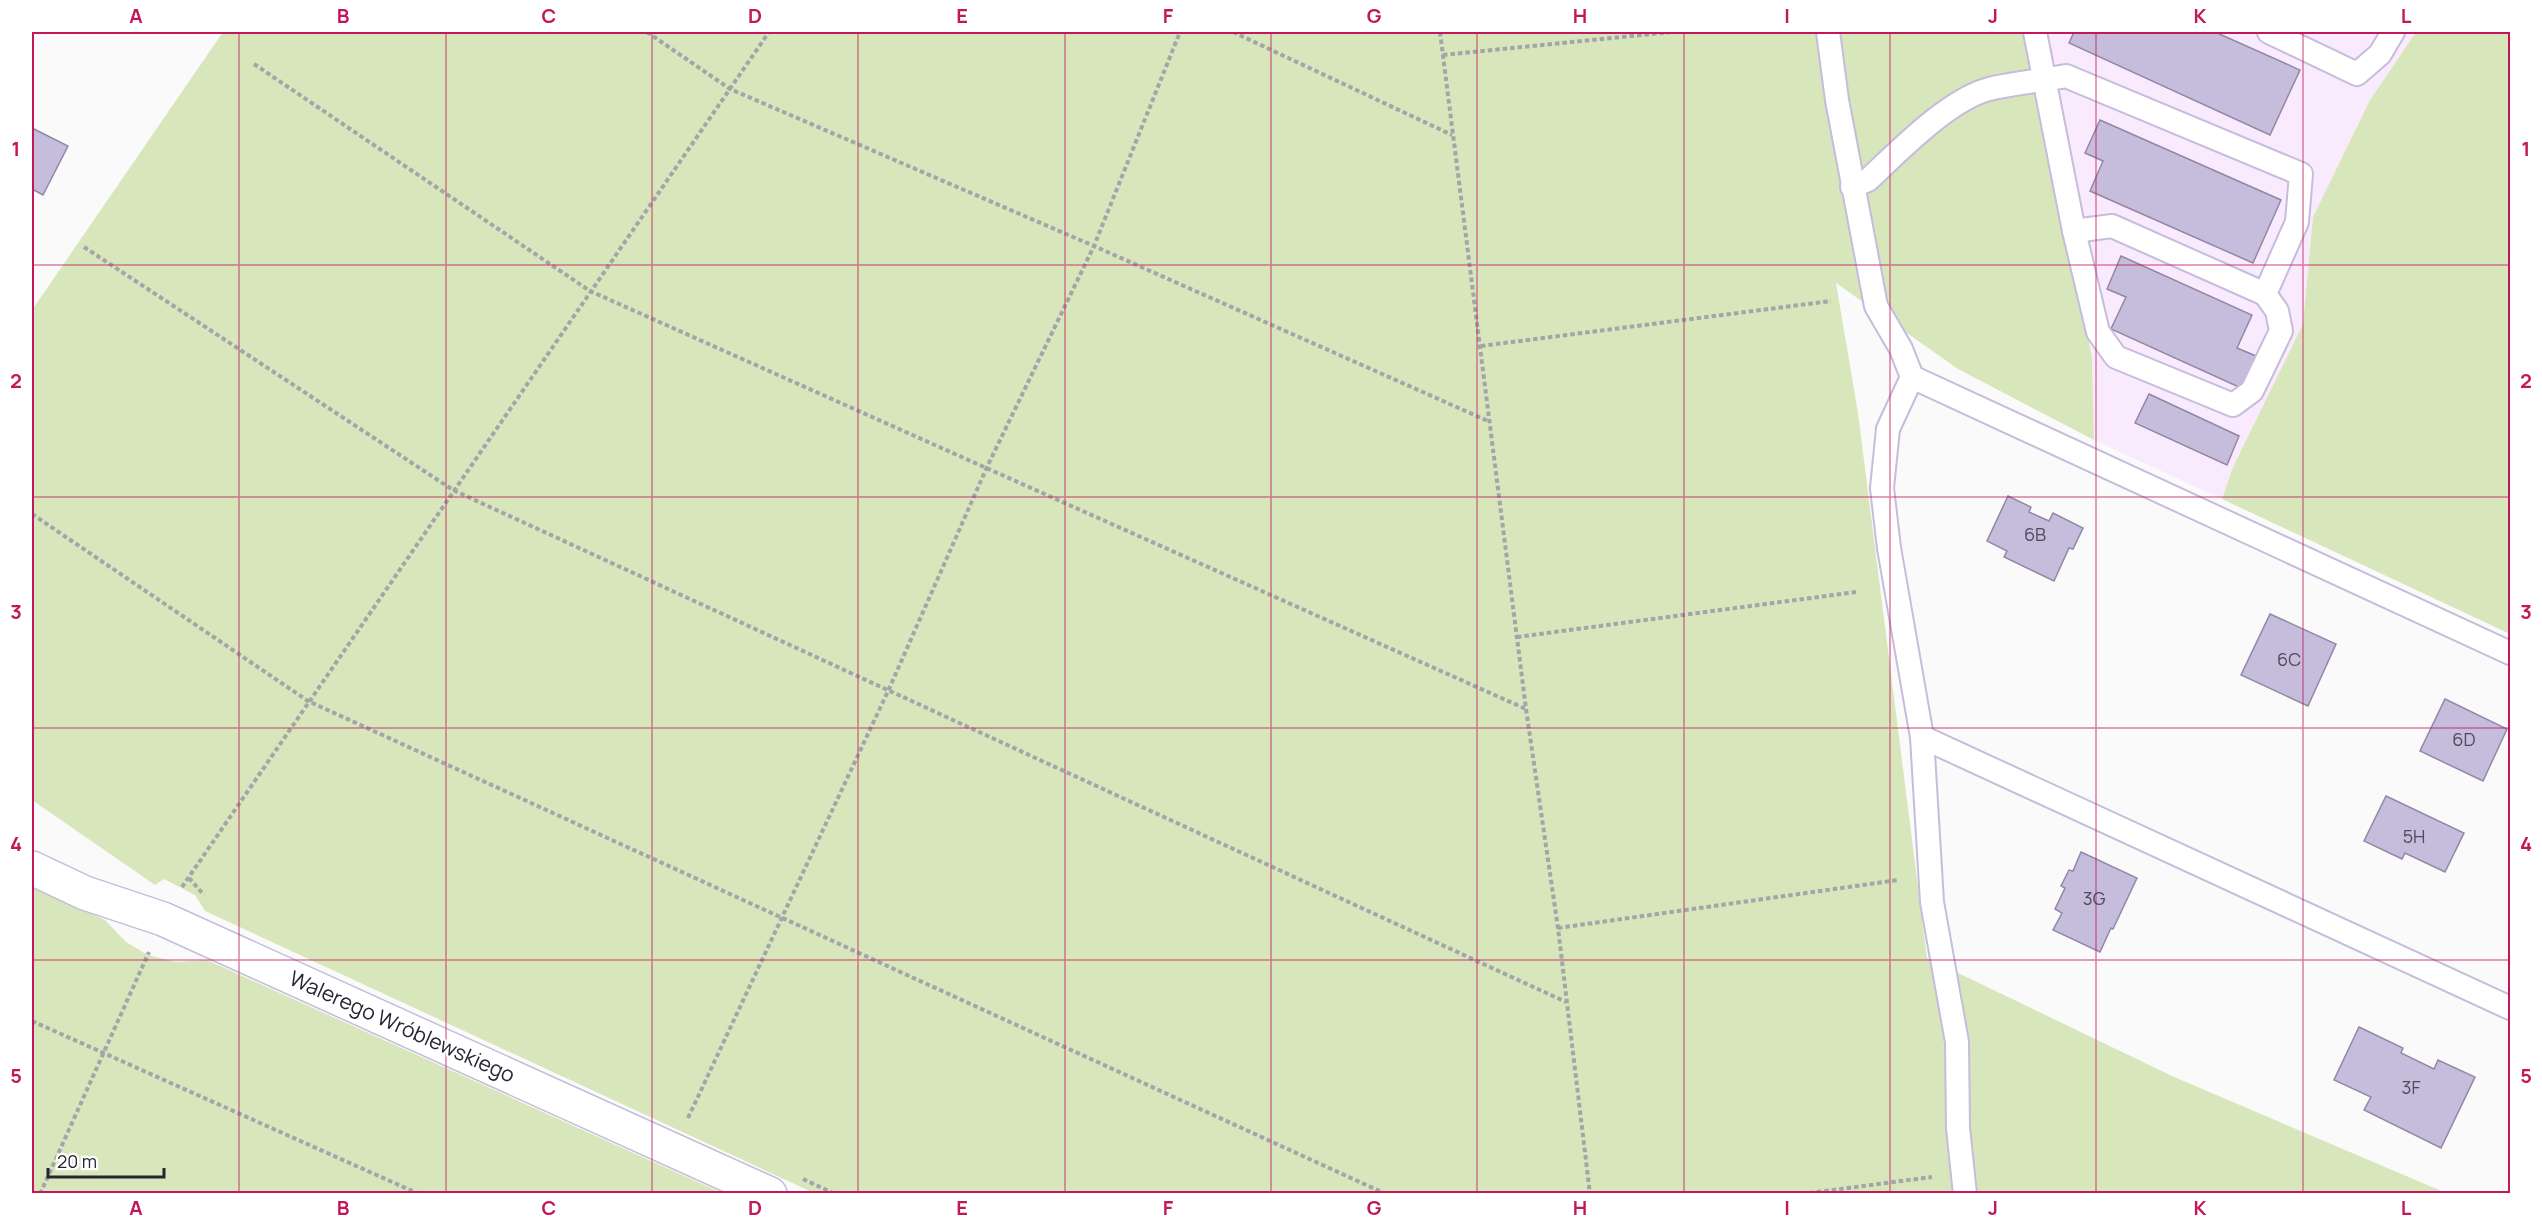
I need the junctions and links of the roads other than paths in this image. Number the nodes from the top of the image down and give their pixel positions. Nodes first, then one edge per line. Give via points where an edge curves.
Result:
1 (1828, 32) edge
2 (2035, 32) edge
3 (2269, 32) edge
4 (2393, 32) edge
5 (2043, 81) junction
6 (1852, 187) junction
7 (2074, 231) junction
8 (2265, 294) junction
9 (1912, 377) junction
10 (2511, 653) edge
11 (1922, 736) junction
12 (32, 868) edge
13 (2511, 1008) edge
14 (770, 1194) edge
15 (1965, 1194) edge

1 - 6 lane
2 - 5 lane
3 - 4 lane via 2356,74 2379,54
5 - 6 lane via 1987,90 1953,106 1868,180
5 - 7 lane
5 - 8 lane via 2066,76 2301,174 2297,222
6 - 9 lane via 1876,306
7 - 8 lane via 2112,226
7 - 8 lane via 2098,332 2116,357 2233,405 2252,391 2281,331 2277,311
9 - 10 lane
9 - 11 lane via 1888,429 1882,488
11 - 13 lane
11 - 15 lane via 1932,902 1957,1042 1958,1128
12 - 14 street, Walerego Wróblewskiego via 85,893 163,919

